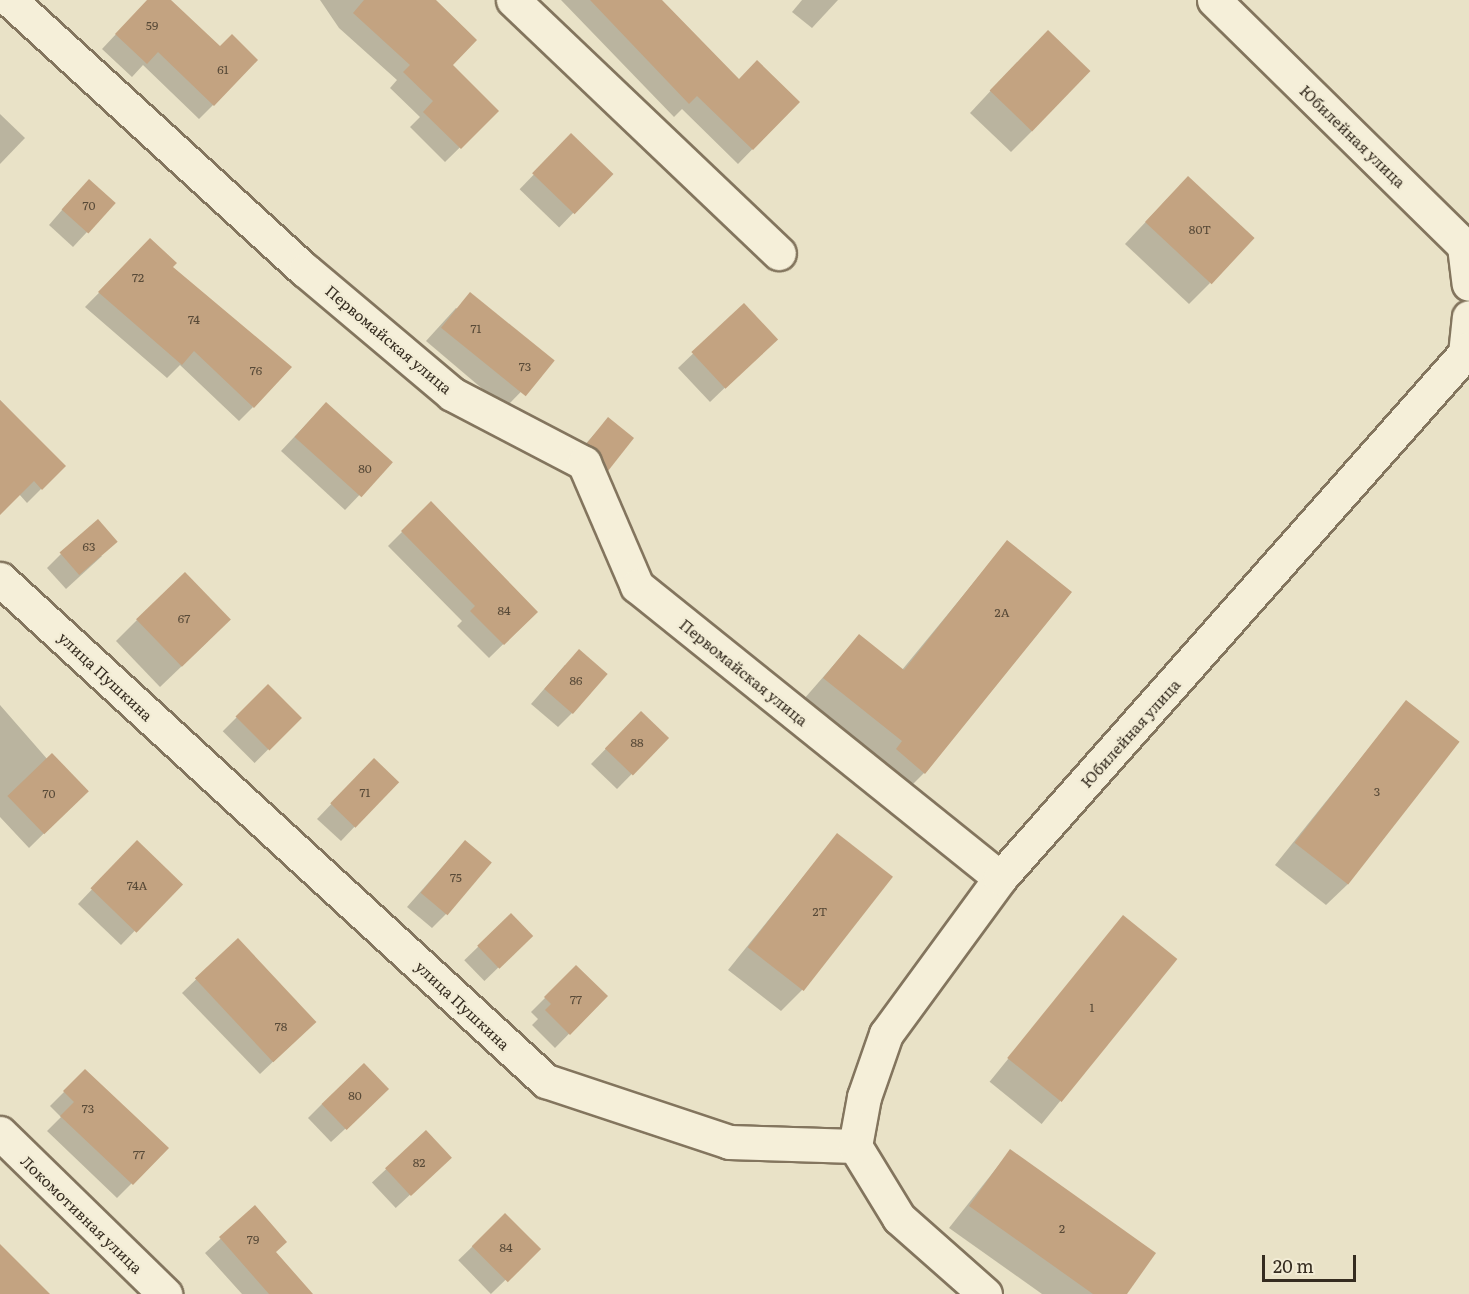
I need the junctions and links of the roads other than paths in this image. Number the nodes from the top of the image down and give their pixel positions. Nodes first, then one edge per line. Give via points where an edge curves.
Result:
1 (10, 0) edge
2 (513, 0) edge
3 (1214, 0) edge
4 (779, 253) dead end
5 (1469, 284) edge
6 (1469, 317) edge
7 (1467, 352) edge
8 (0, 579) edge
9 (1000, 878) junction
10 (0, 1133) edge
11 (855, 1146) junction
12 (165, 1294) edge
13 (985, 1294) edge

1 - 9 street, Первомайская улица via 305,270 452,394 584,463 638,586
2 - 4 street
3 - 5 street, Юбилейная улица via 1464,246
6 - 7 street, Юбилейная улица
7 - 9 street, Юбилейная улица
8 - 11 street, улица Пушкина via 546,1081 729,1142
9 - 11 street, Юбилейная улица via 886,1034 864,1097
10 - 12 street, Локомотивная улица
11 - 13 street via 899,1218

